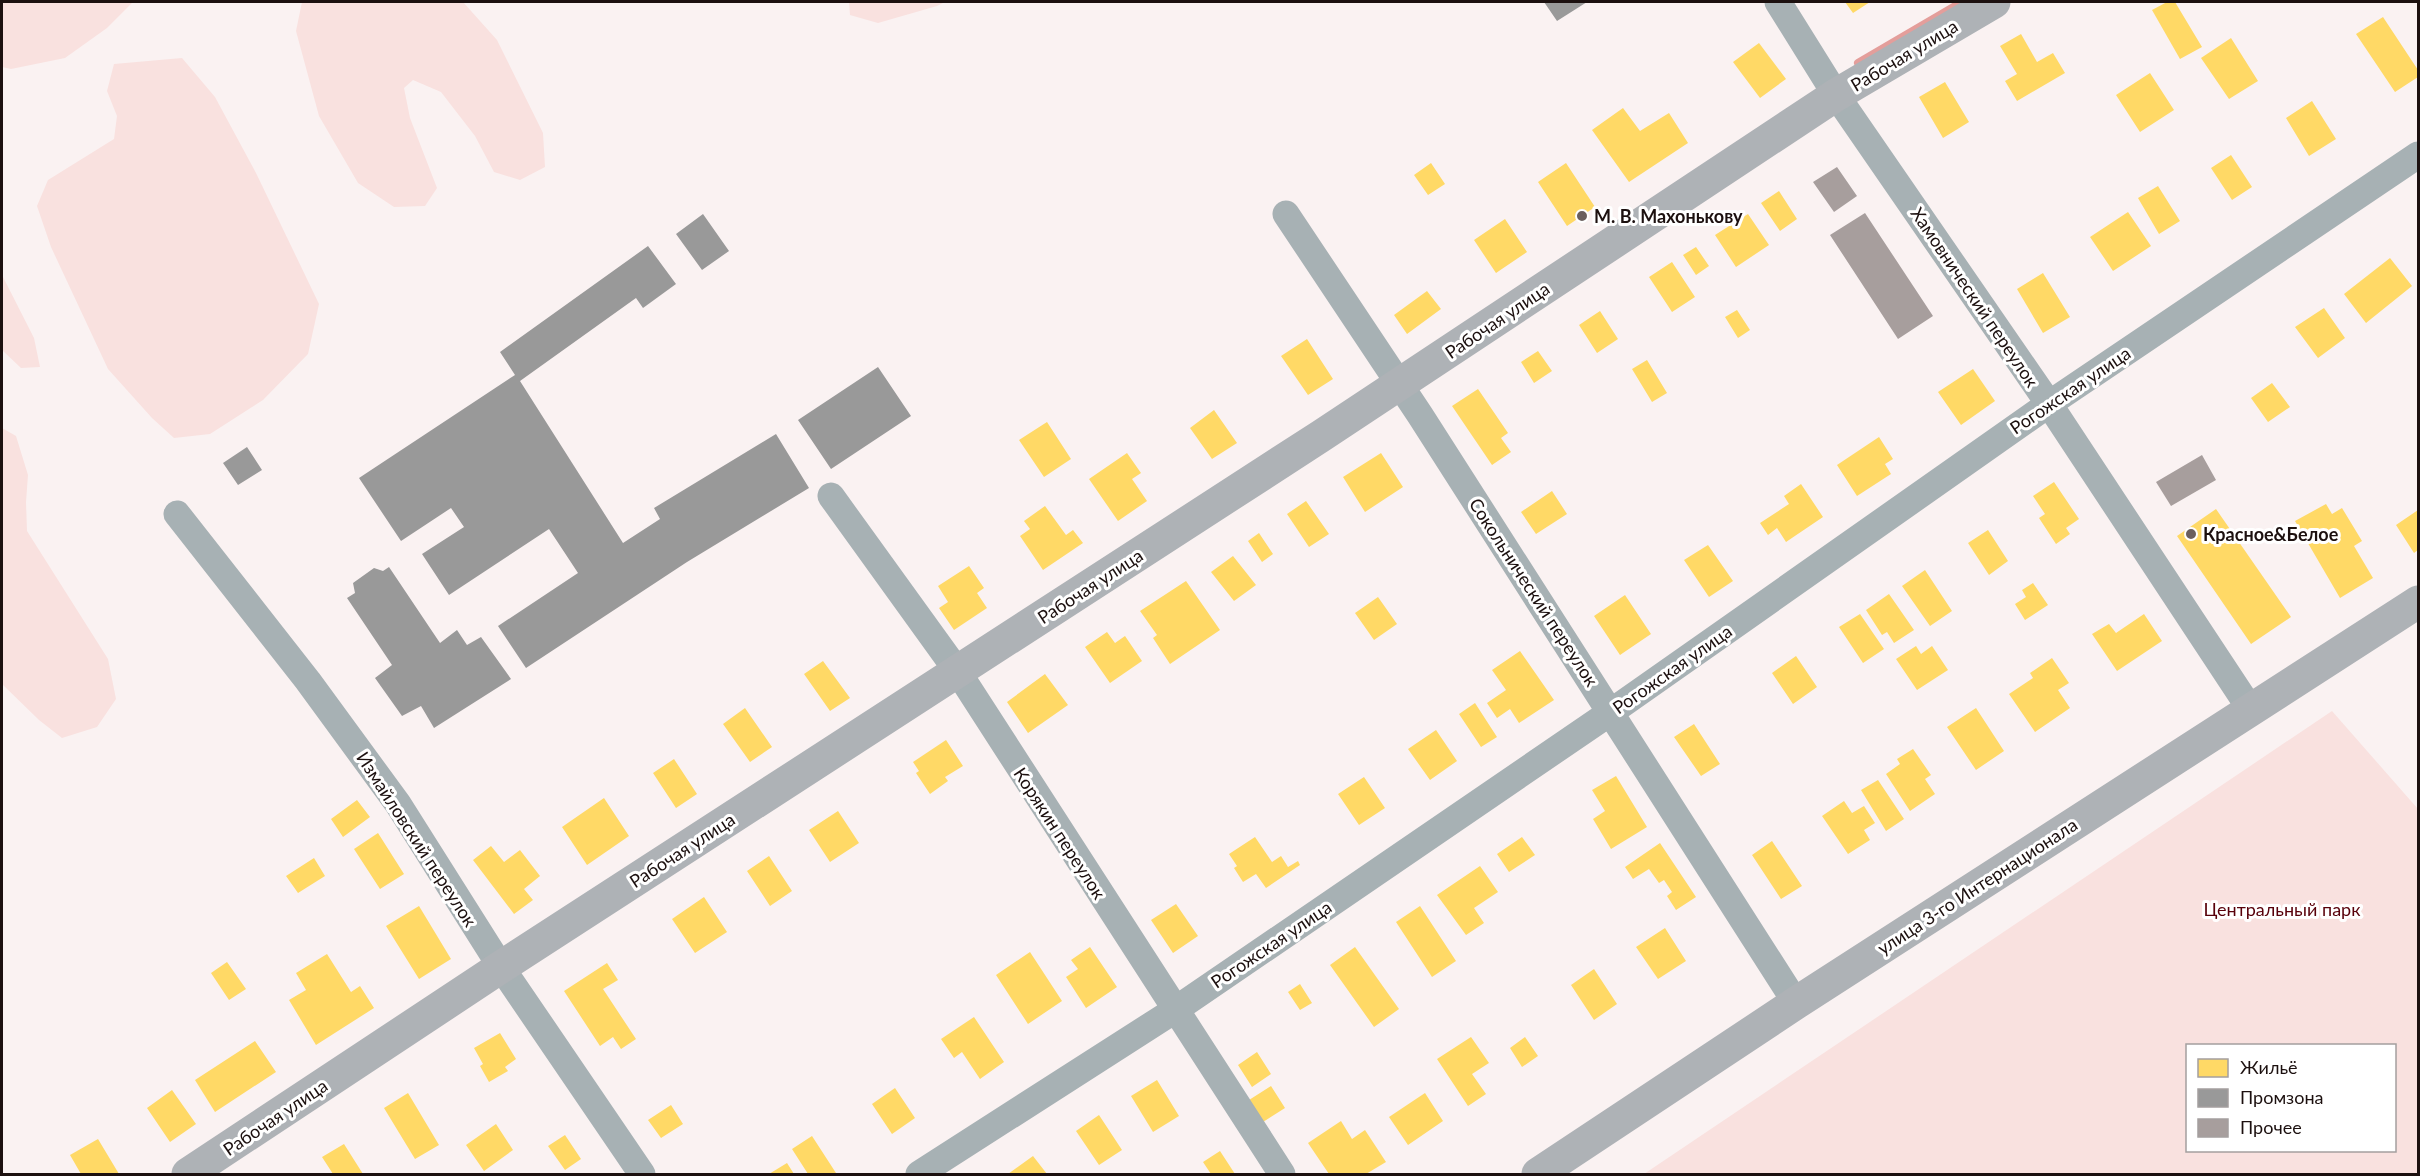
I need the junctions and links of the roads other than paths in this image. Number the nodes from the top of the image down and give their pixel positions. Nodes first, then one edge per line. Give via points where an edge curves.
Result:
1 (1778, 2) edge
2 (1994, 2) edge
3 (1836, 95) junction
4 (2418, 156) edge
5 (1286, 214) dead end
6 (1400, 384) junction
7 (2049, 404) junction
8 (831, 496) dead end
9 (177, 514) dead end
10 (2418, 602) edge
11 (958, 672) junction
12 (2251, 710) junction
13 (1611, 712) junction
14 (501, 968) junction
15 (1796, 1003) junction
16 (1175, 1010) junction
17 (188, 1174) edge
18 (642, 1174) edge
19 (920, 1174) edge
20 (1282, 1174) edge
21 (1538, 1174) edge

1 - 3 street, Хамовнический переулок
2 - 3 main road, Рабочая улица
3 - 6 main road, Рабочая улица
3 - 7 street, Хамовнический переулок
4 - 7 street, Рогожская улица
5 - 6 street, Сокольнический переулок
6 - 11 main road, Рабочая улица
6 - 13 street, Сокольнический переулок
7 - 12 street, Хамовнический переулок
7 - 13 street, Рогожская улица
8 - 11 street, Корякин переулок
9 - 14 street, Измайловский переулок via 398,804
10 - 12 main road, улица 3-го Интернационала
11 - 14 main road, Рабочая улица
11 - 16 street, Корякин переулок
12 - 15 main road, улица 3-го Интернационала
13 - 15 street, Сокольнический переулок
13 - 16 street, Рогожская улица
14 - 17 main road, Рабочая улица
14 - 18 street, Измайловский переулок
15 - 21 main road, улица 3-го Интернационала
16 - 19 street, Рогожская улица
16 - 20 street, Корякин переулок

